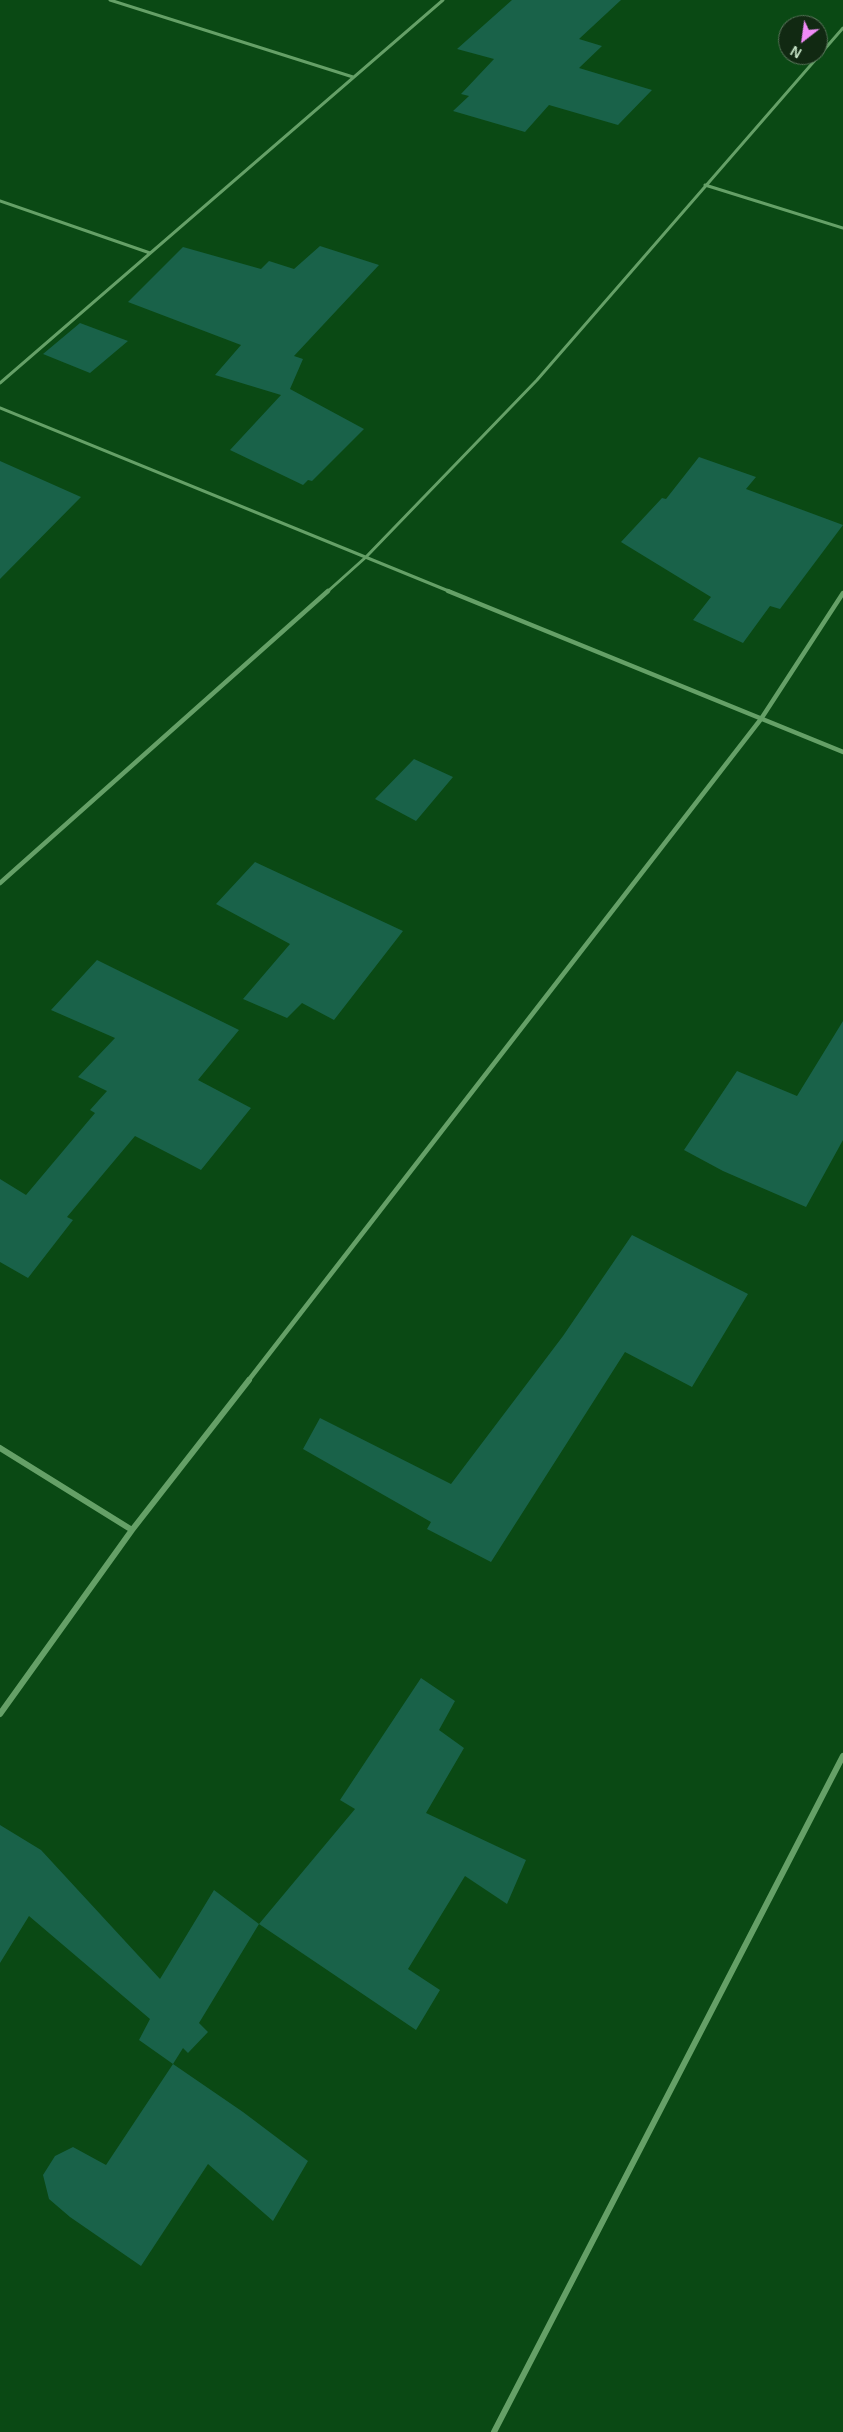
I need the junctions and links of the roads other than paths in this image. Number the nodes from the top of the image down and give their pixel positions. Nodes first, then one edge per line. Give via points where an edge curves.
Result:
1 (110, 0) edge
2 (443, 0) edge
3 (843, 28) edge
4 (354, 77) junction
5 (705, 185) junction
6 (0, 201) edge
7 (843, 228) edge
8 (150, 253) junction
9 (0, 383) edge
10 (0, 408) edge
11 (366, 557) junction
12 (843, 594) edge
13 (761, 719) junction
14 (843, 752) edge
15 (0, 882) edge
16 (0, 1448) edge
17 (132, 1530) junction
18 (0, 1714) edge
19 (843, 1756) edge
20 (494, 2432) edge

1 - 4 street
2 - 4 street
3 - 5 street
4 - 8 street
5 - 7 street
5 - 11 street via 537,380
6 - 8 street
8 - 9 street
10 - 11 street
11 - 13 street
11 - 15 street
12 - 13 street
13 - 14 street
13 - 17 street
16 - 17 street
17 - 18 street
19 - 20 street

